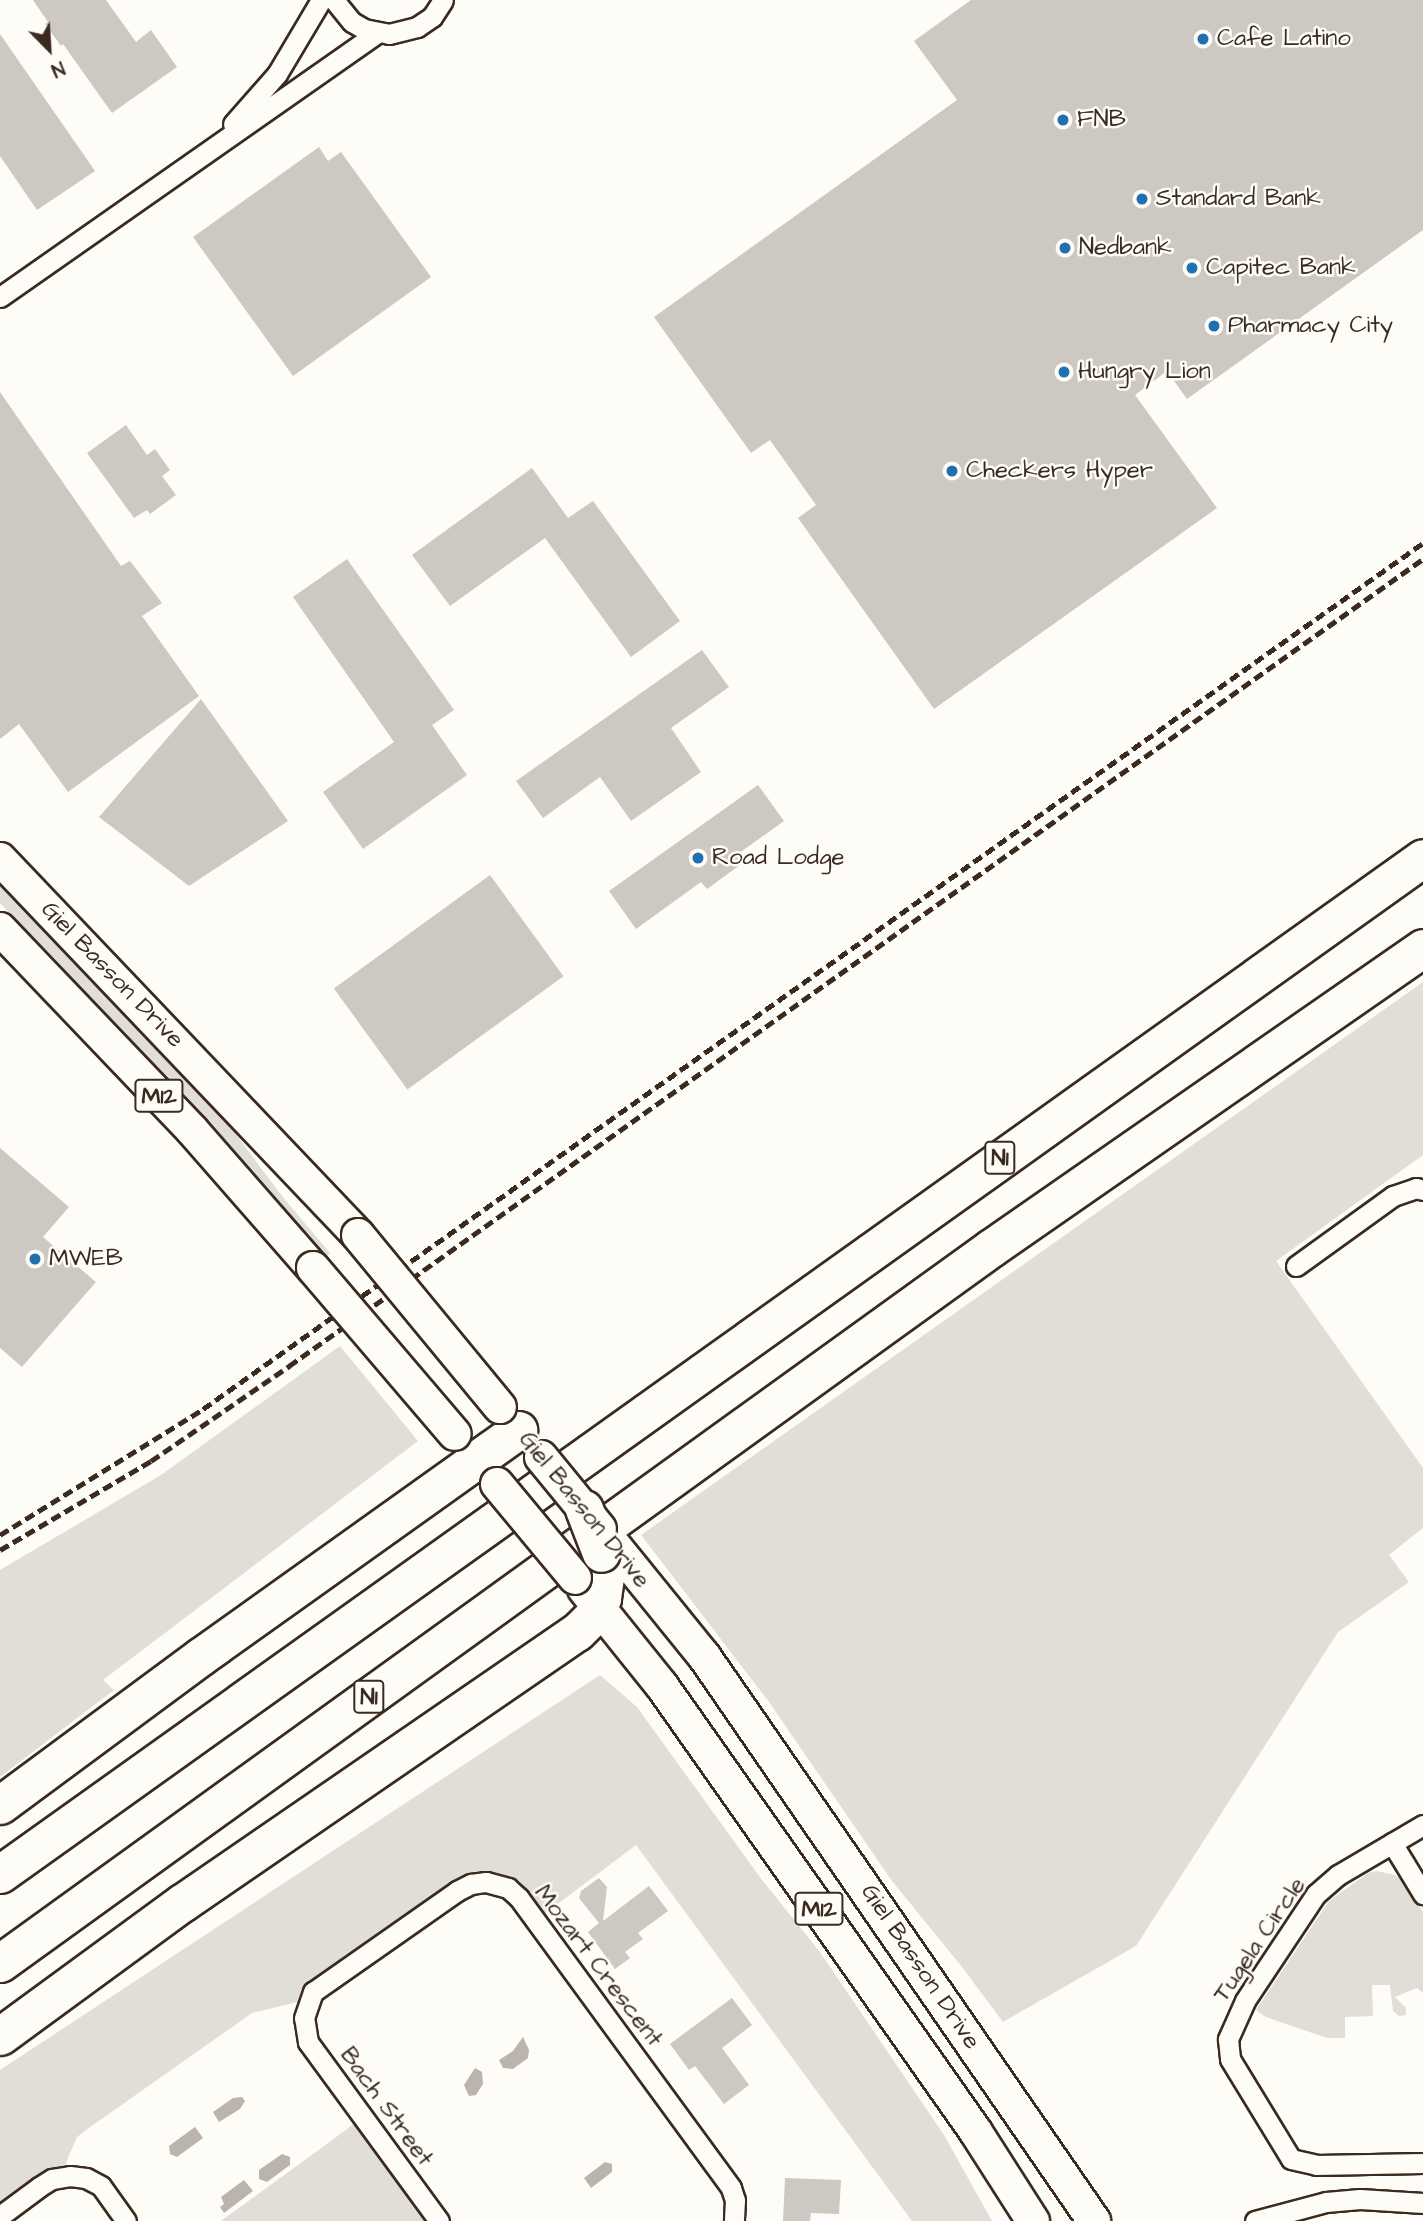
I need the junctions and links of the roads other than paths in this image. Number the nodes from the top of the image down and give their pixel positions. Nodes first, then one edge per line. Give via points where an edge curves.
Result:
1 (321, 0) edge
2 (334, 0) edge
3 (443, 0) edge
4 (377, 33) junction
5 (211, 148) junction
6 (0, 297) edge
7 (1423, 858) edge
8 (0, 859) edge
9 (0, 929) edge
10 (1423, 948) edge
11 (1423, 1190) edge
12 (1296, 1266) dead end
13 (520, 1431) junction
14 (476, 1459) junction
15 (584, 1509) joint
16 (607, 1549) junction
17 (598, 1608) junction
18 (0, 1805) edge
19 (1423, 1825) edge
20 (1392, 1843) junction
21 (0, 1874) edge
22 (1423, 1894) edge
23 (0, 1963) edge
24 (304, 2018) joint
25 (0, 2036) edge
26 (1423, 2163) edge
27 (1423, 2203) edge
28 (1026, 2214) edge
29 (0, 2216) edge
30 (127, 2221) edge
31 (439, 2221) edge
32 (734, 2221) edge
33 (1094, 2221) edge
34 (1255, 2221) edge

1 - 5 street via 277,74
2 - 4 street via 352,22
3 - 4 street via 432,17 417,27
4 - 5 street
5 - 6 street
7 - 21 highway, N1
8 - 13 main road, Giel Basson Drive / M12, bridge via 358,1235
9 - 14 main road, Giel Basson Drive / M12, bridge via 192,1130
10 - 23 highway, N1 via 991,1248
11 - 12 street via 1393,1196
13 - 14 highway
13 - 15 main road, Giel Basson Drive / M12, bridge
14 - 17 main road, Giel Basson Drive / M12, bridge
14 - 18 highway
15 - 16 highway, bridge
16 - 17 highway
16 - 33 main road, Giel Basson Drive / M12 via 704,1656
17 - 25 highway via 577,1632 361,1778
17 - 28 main road, Giel Basson Drive / M12 via 670,1697 976,2132
19 - 20 street, Tugela Circle
20 - 22 street
20 - 26 street, Tugela Circle via 1338,1875 1317,1894 1234,2022 1228,2039 1230,2059 1291,2160 1316,2165
24 - 31 street, Bach Street via 308,2042
24 - 32 street, Mozart Crescent via 313,1992 457,1891 471,1884 499,1883 519,1898 731,2188
27 - 34 street via 1326,2202
29 - 30 street via 46,2183 69,2176 101,2186

